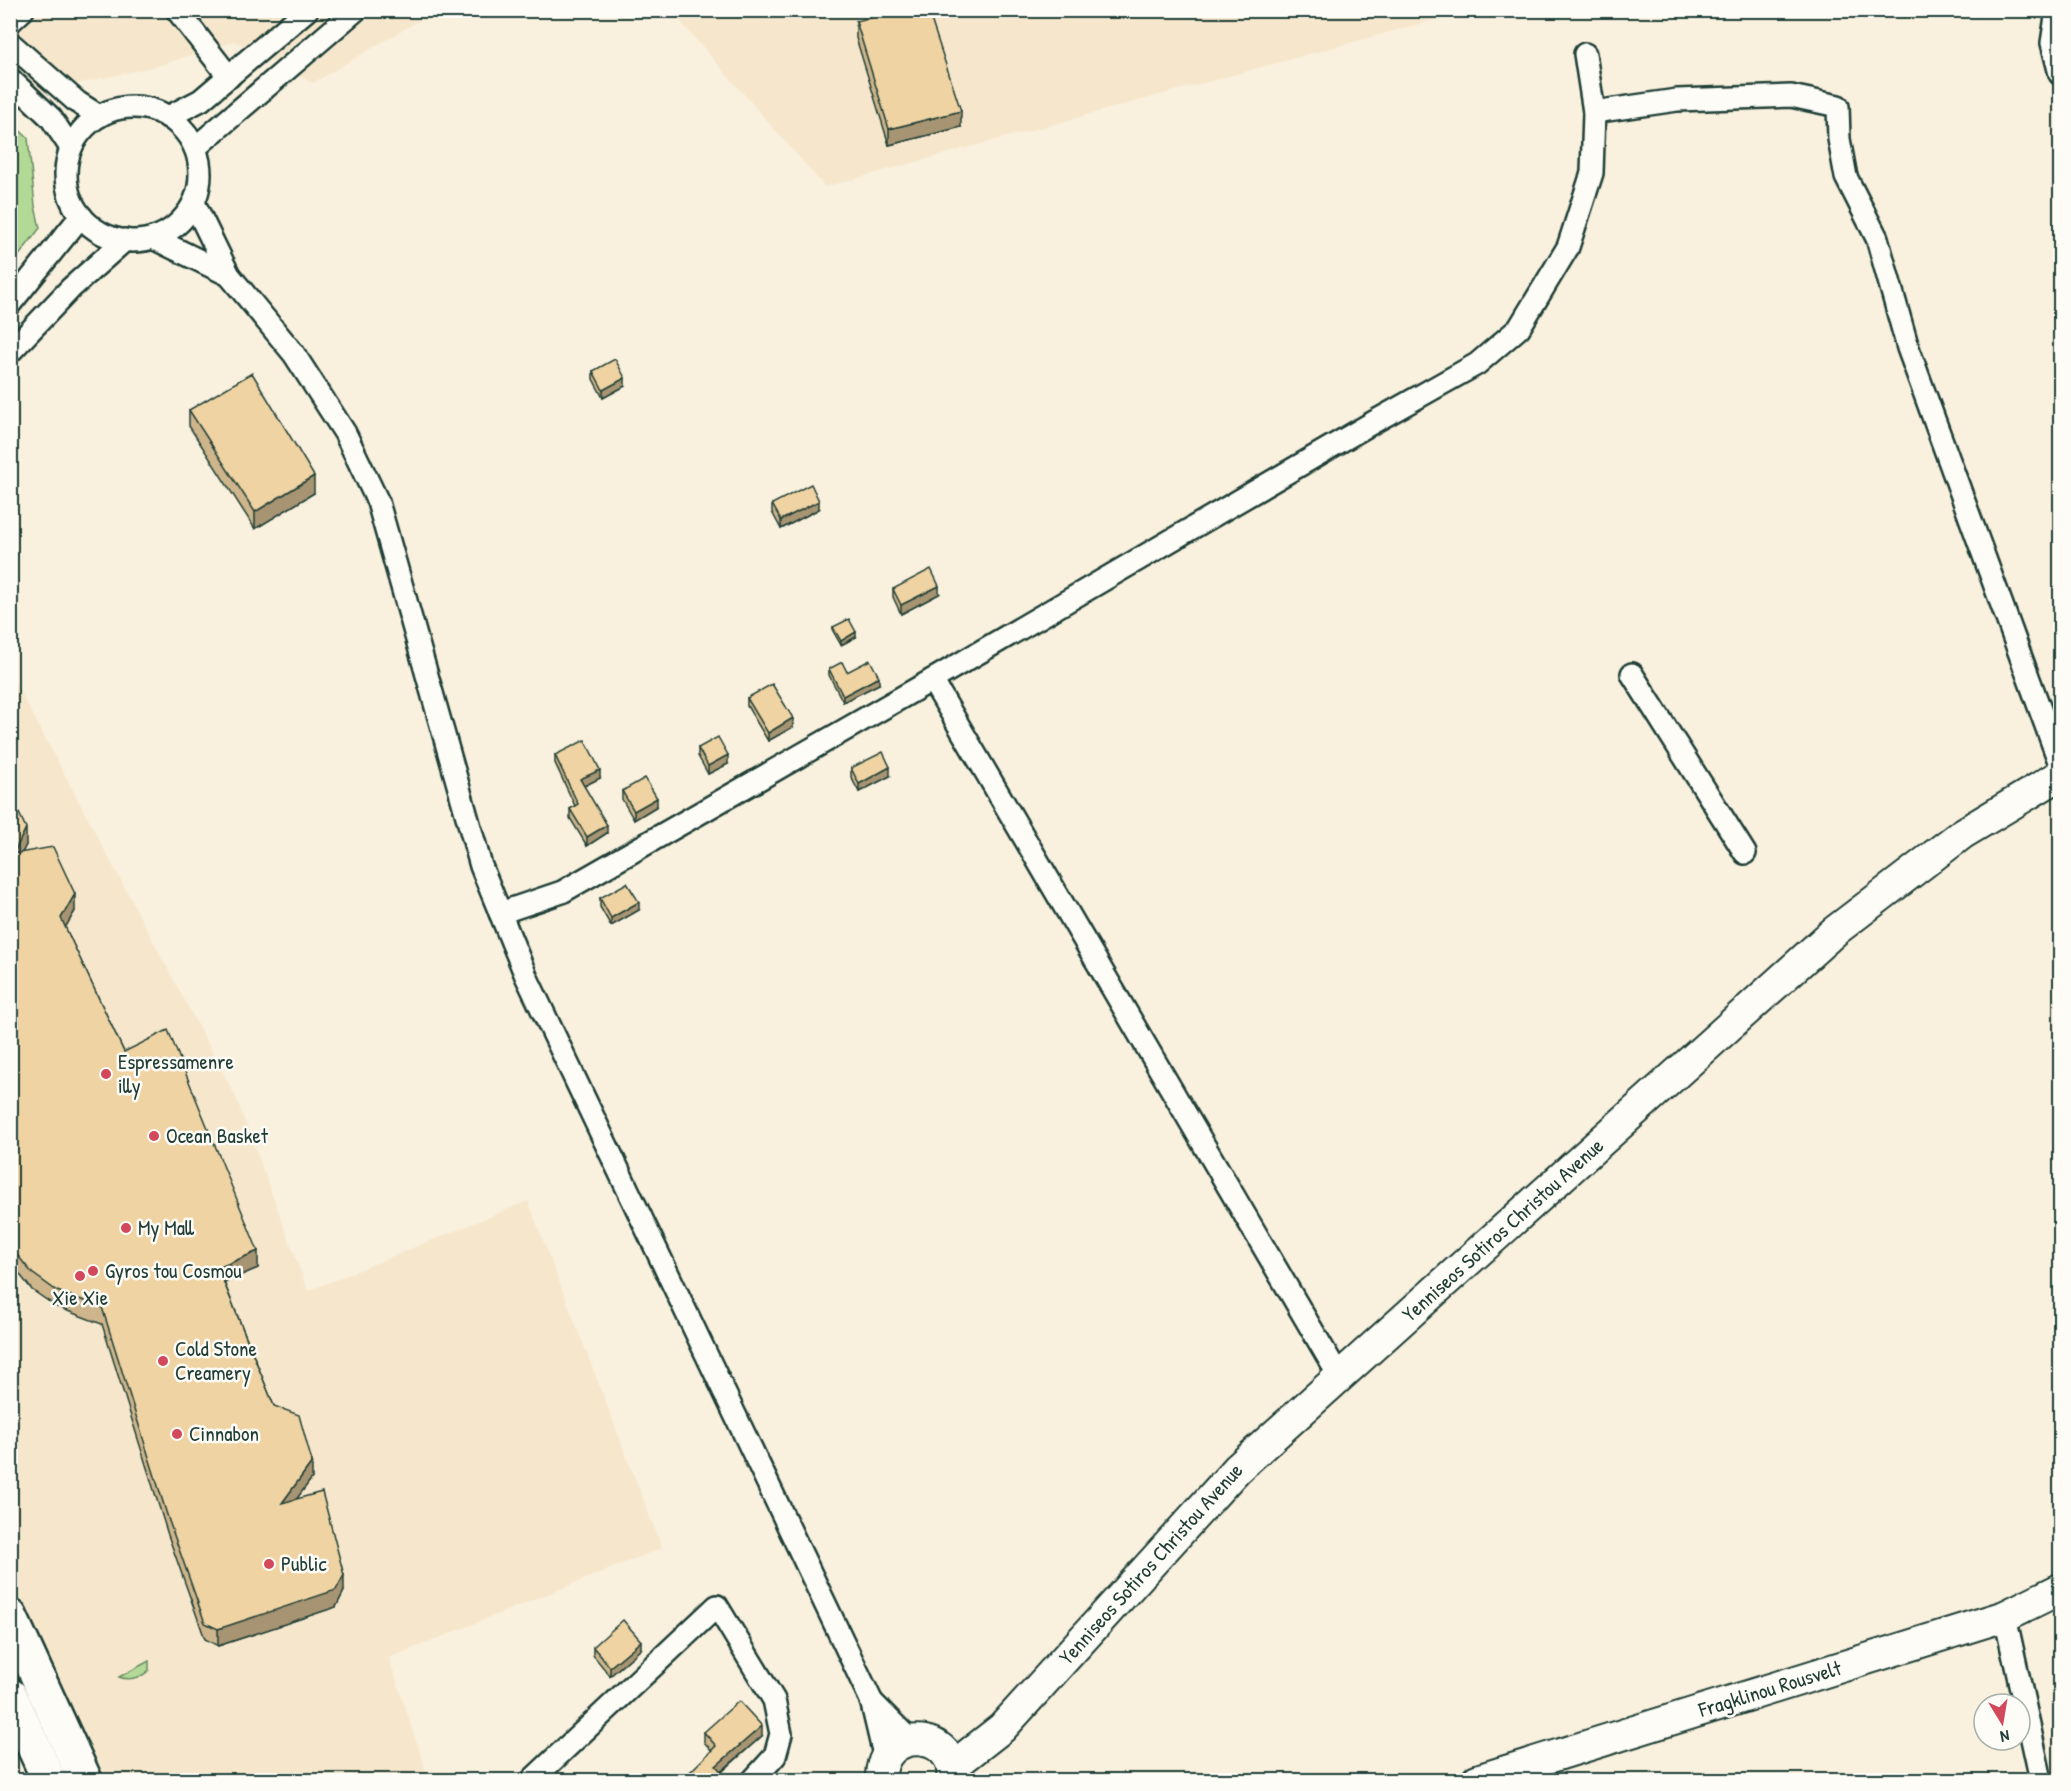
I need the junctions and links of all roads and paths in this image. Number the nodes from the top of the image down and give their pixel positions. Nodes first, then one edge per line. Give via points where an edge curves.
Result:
1 (23, 10) edge
2 (177, 10) edge
3 (307, 10) edge
4 (356, 10) edge
5 (2057, 10) edge
6 (10, 22) edge
7 (10, 43) edge
8 (1585, 54) dead end
9 (2061, 74) edge
10 (229, 77) junction
11 (10, 79) edge
12 (1593, 112) junction
13 (99, 116) junction
14 (168, 117) junction
15 (71, 148) junction
16 (195, 148) junction
17 (194, 203) junction
18 (81, 216) junction
19 (153, 238) junction
20 (125, 240) junction
21 (229, 275) junction
22 (10, 304) edge
23 (10, 352) edge
24 (1632, 674) dead end
25 (932, 680) junction
26 (2061, 764) edge
27 (2061, 776) edge
28 (1745, 853) dead end
29 (500, 913) junction
30 (1339, 1376) junction
31 (2061, 1589) edge
32 (10, 1616) edge
33 (2005, 1616) junction
34 (10, 1695) edge
35 (871, 1700) junction
36 (910, 1740) junction
37 (948, 1766) edge
38 (883, 1770) edge
39 (49, 1780) edge
40 (85, 1780) edge
41 (532, 1780) edge
42 (753, 1780) edge
43 (1477, 1780) edge
44 (2042, 1780) edge

1 - 6 street
2 - 10 street
3 - 10 street
4 - 16 street
5 - 9 street via 2052,43
7 - 13 street via 76,102
8 - 12 street
10 - 14 street via 201,100
11 - 15 street via 51,118
12 - 25 street via 1592,173 1568,247 1519,328 1477,364
12 - 26 street via 1677,100 1791,96 1838,106 1846,177 1876,238 1908,348
13 - 14 street via 112,110 141,107
13 - 15 street
14 - 16 street via 180,125
15 - 18 street via 66,175 68,189
16 - 17 street via 200,176
17 - 19 street via 177,225
17 - 21 street
18 - 20 street via 99,232
18 - 22 street
19 - 20 street
19 - 21 street
20 - 23 street via 71,288
21 - 29 street via 294,354 320,393 345,433 378,502 481,866
24 - 28 street
25 - 29 street via 561,892
25 - 30 street
27 - 30 main road, Yenniseos Sotiros Christou Avenue via 1962,834 1835,931
29 - 35 street via 526,976
30 - 37 main road, Yenniseos Sotiros Christou Avenue via 1237,1469 1002,1728
31 - 33 main road, Fragklinou Rousvelt
32 - 40 main road
33 - 43 main road, Fragklinou Rousvelt
33 - 44 street
34 - 39 main road
35 - 36 street
35 - 38 street
36 - 37 main road via 932,1743
36 - 38 main road via 891,1750
41 - 42 street via 717,1606 774,1700 781,1734 776,1756

